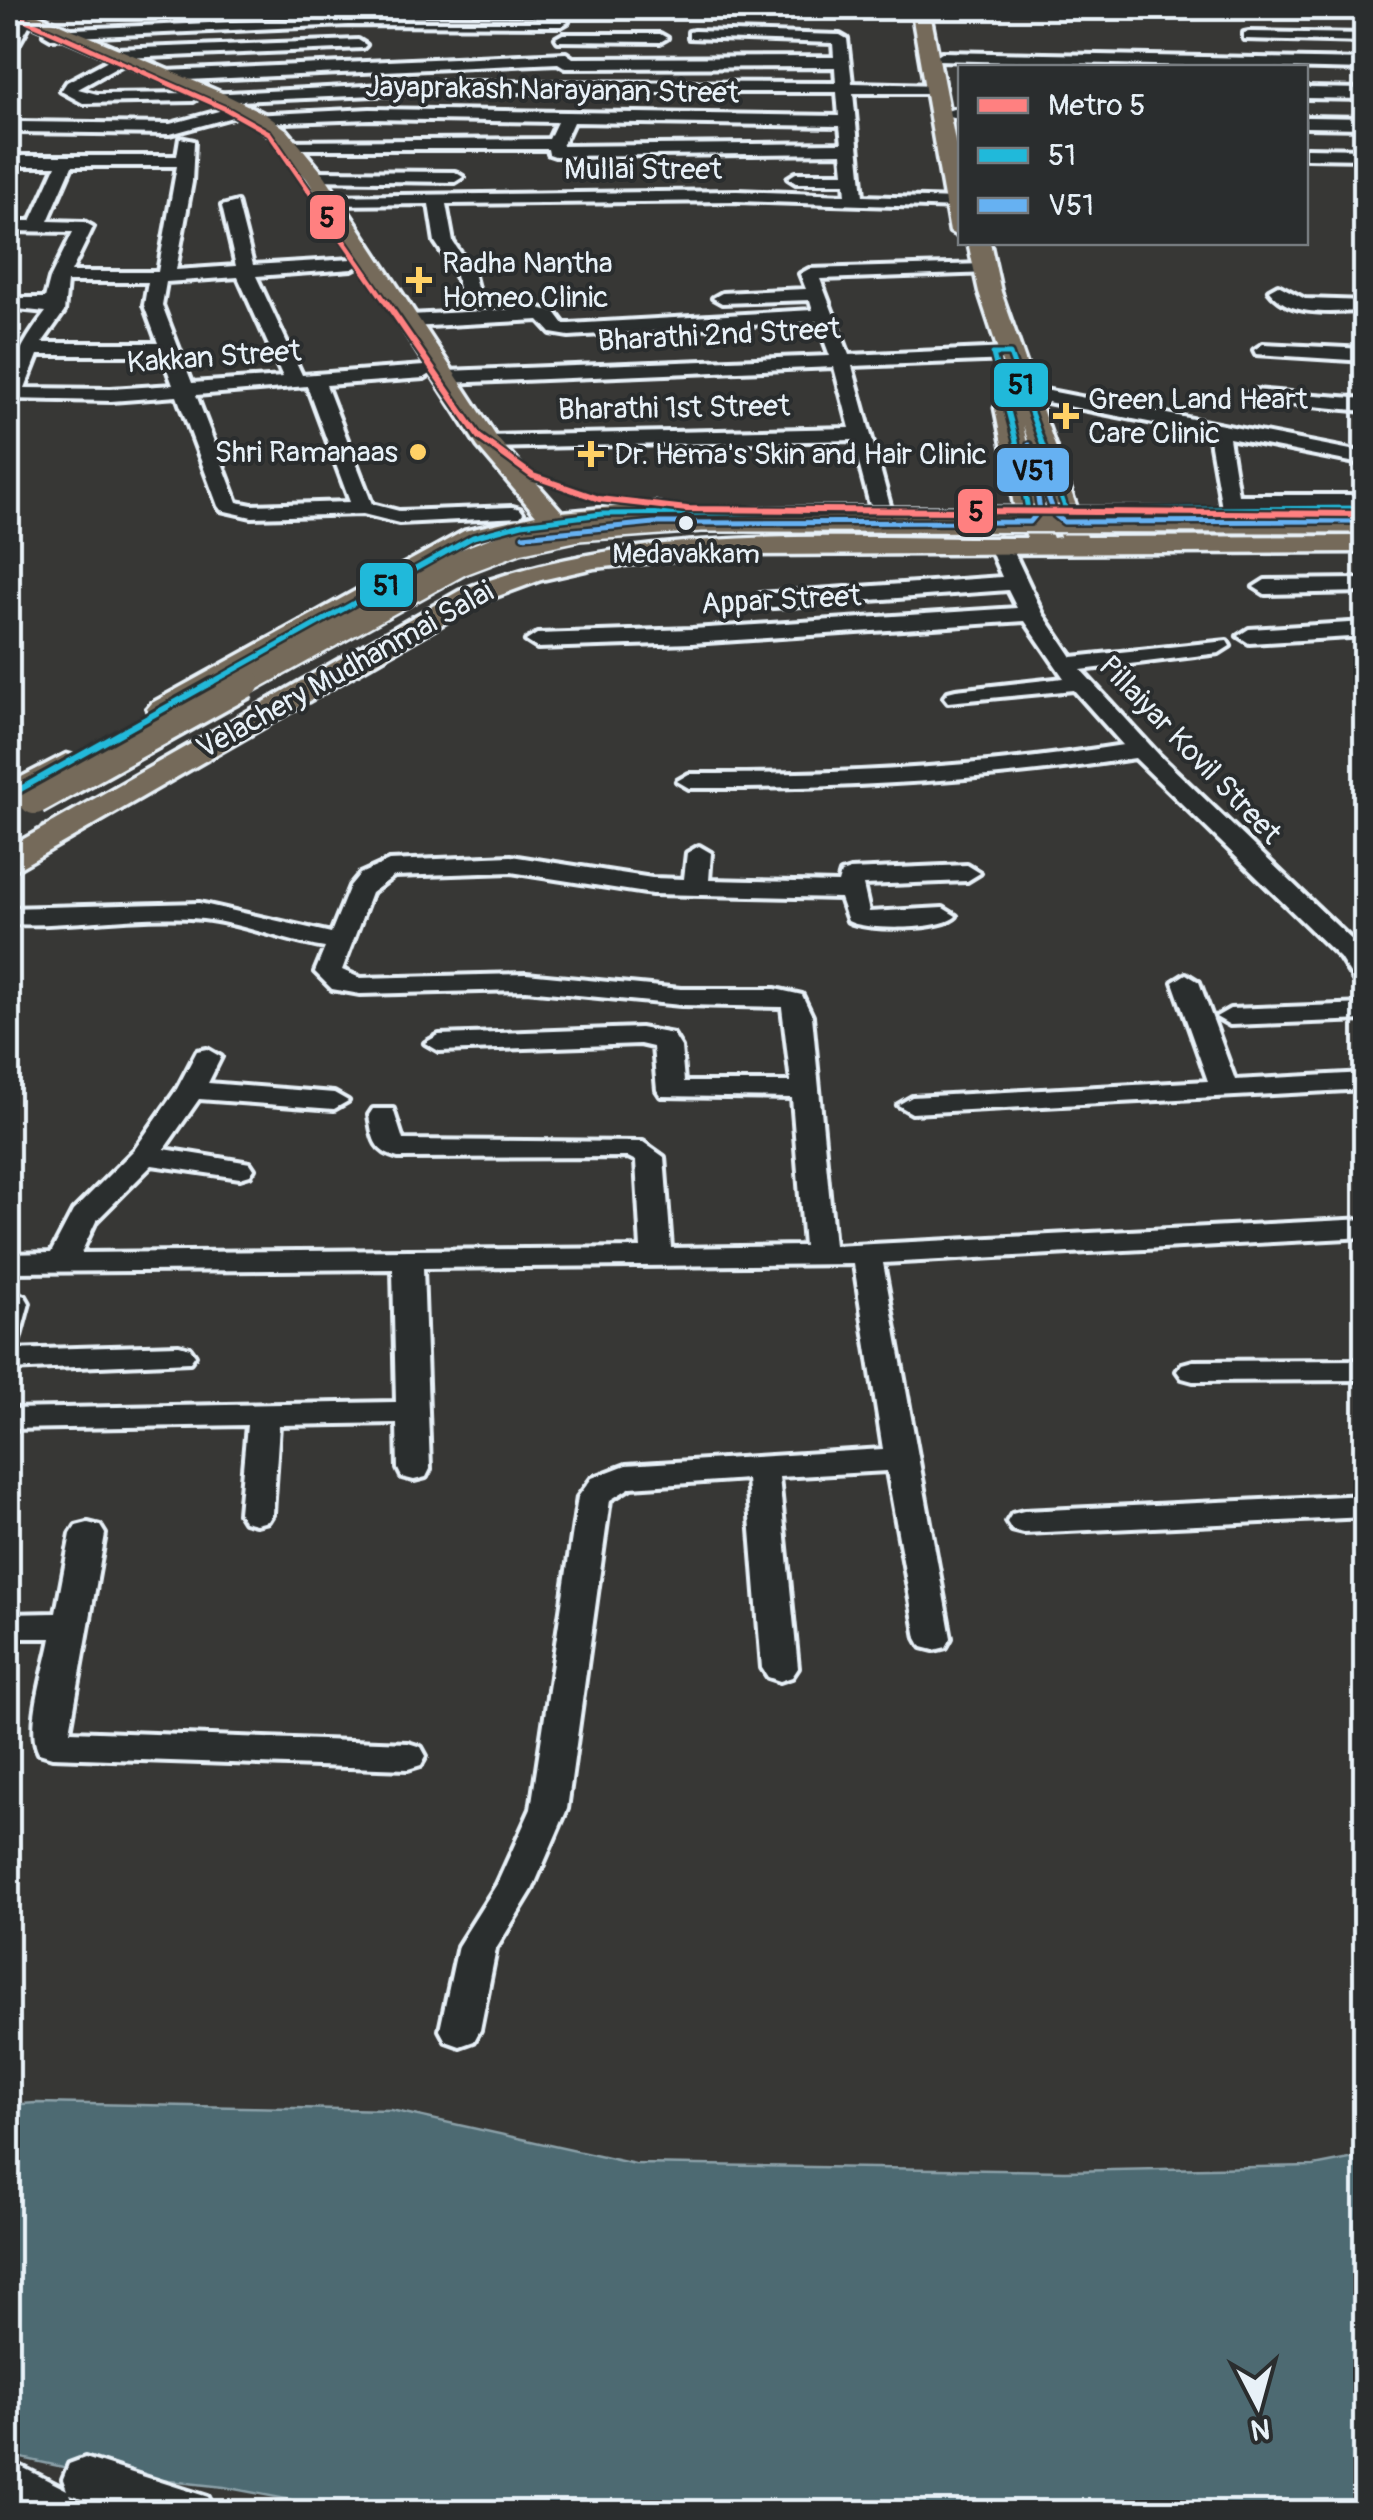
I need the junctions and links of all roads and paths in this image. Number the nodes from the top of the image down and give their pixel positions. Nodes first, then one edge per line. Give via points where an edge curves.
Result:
1 (920, 8) edge
2 (933, 8) edge
3 (658, 12) dead end
4 (13, 15) edge
5 (560, 20) edge
6 (57, 33) junction
7 (694, 35) dead end
8 (718, 36) junction
9 (1250, 36) dead end
10 (660, 38) dead end
11 (1366, 38) edge
12 (358, 44) dead end
13 (9, 46) edge
14 (116, 57) junction
15 (942, 57) junction
16 (566, 61) junction
17 (723, 62) junction
18 (843, 62) junction
19 (1196, 65) edge
20 (1366, 65) edge
21 (1308, 66) edge
22 (166, 76) junction
23 (939, 87) junction
24 (568, 88) junction
25 (843, 88) junction
26 (1308, 93) edge
27 (1366, 94) edge
28 (228, 107) junction
29 (957, 114) edge
30 (569, 116) junction
31 (12, 119) edge
32 (845, 121) junction
33 (1308, 122) edge
34 (1366, 123) edge
35 (184, 127) junction
36 (8, 142) edge
37 (288, 144) junction
38 (555, 148) junction
39 (850, 148) junction
40 (956, 148) edge
41 (1308, 153) edge
42 (1366, 154) edge
43 (8, 161) edge
44 (66, 161) junction
45 (183, 161) junction
46 (314, 176) junction
47 (474, 177) dead end
48 (694, 178) dead end
49 (754, 178) dead end
50 (773, 178) dead end
51 (853, 178) junction
52 (436, 197) junction
53 (330, 200) junction
54 (855, 200) junction
55 (956, 204) junction
56 (231, 206) dead end
57 (958, 218) edge
58 (8, 226) edge
59 (37, 226) junction
60 (964, 245) edge
61 (978, 245) edge
62 (352, 264) junction
63 (246, 268) junction
64 (976, 269) junction
65 (162, 276) junction
66 (60, 277) junction
67 (1278, 290) dead end
68 (816, 294) junction
69 (470, 296) dead end
70 (722, 298) dead end
71 (8, 303) edge
72 (53, 304) junction
73 (1366, 306) edge
74 (822, 315) junction
75 (410, 320) junction
76 (8, 340) edge
77 (33, 345) junction
78 (172, 349) junction
79 (1263, 350) dead end
80 (1002, 354) junction
81 (1366, 355) edge
82 (842, 359) junction
83 (436, 375) junction
84 (304, 380) junction
85 (182, 390) junction
86 (1024, 392) junction
87 (10, 394) edge
88 (1254, 396) dead end
89 (1366, 404) edge
90 (1218, 428) junction
91 (862, 434) junction
92 (487, 442) junction
93 (1366, 459) edge
94 (1366, 500) edge
95 (1224, 507) junction
96 (364, 508) junction
97 (1366, 508) edge
98 (881, 509) junction
99 (759, 510) junction
100 (1028, 510) junction
101 (1066, 510) junction
102 (518, 519) junction
103 (551, 520) junction
104 (1366, 520) edge
105 (1360, 540) edge
106 (999, 544) junction
107 (1230, 544) junction
108 (1043, 545) junction
109 (1076, 545) junction
110 (760, 546) junction
111 (594, 558) junction
112 (564, 563) junction
113 (1366, 581) edge
114 (1012, 583) junction
115 (1265, 587) dead end
116 (760, 601) dead end
117 (1028, 614) junction
118 (1366, 628) edge
119 (1249, 636) dead end
120 (536, 641) dead end
121 (1219, 646) dead end
122 (1071, 674) junction
123 (956, 697) dead end
124 (1138, 750) junction
125 (689, 782) dead end
126 (34, 800) edge
127 (8, 814) edge
128 (8, 838) edge
129 (698, 853) dead end
130 (8, 860) edge
131 (967, 874) dead end
132 (696, 888) junction
133 (851, 891) junction
134 (944, 916) dead end
135 (12, 923) edge
136 (340, 943) junction
137 (1358, 952) edge
138 (1366, 979) edge
139 (1186, 982) dead end
140 (1366, 1012) edge
141 (1230, 1017) dead end
142 (439, 1042) dead end
143 (207, 1057) dead end
144 (1366, 1081) edge
145 (1224, 1088) junction
146 (191, 1090) junction
147 (805, 1090) junction
148 (334, 1101) dead end
149 (912, 1105) dead end
150 (383, 1114) dead end
151 (146, 1156) junction
152 (240, 1168) dead end
153 (1366, 1228) edge
154 (656, 1254) junction
155 (867, 1254) junction
156 (820, 1255) junction
157 (408, 1257) junction
158 (63, 1260) junction
159 (8, 1262) edge
160 (180, 1355) dead end
161 (8, 1360) edge
162 (1366, 1370) edge
163 (1192, 1372) dead end
164 (410, 1412) junction
165 (264, 1414) junction
166 (8, 1420) edge
167 (901, 1459) junction
168 (762, 1468) junction
169 (414, 1469) dead end
170 (1366, 1506) edge
171 (256, 1513) dead end
172 (1024, 1522) dead end
173 (88, 1534) dead end
174 (71, 1625) junction
175 (8, 1626) edge
176 (934, 1638) dead end
177 (780, 1668) dead end
178 (408, 1756) dead end
179 (460, 2030) dead end
180 (8, 2481) edge
181 (60, 2502) edge
182 (192, 2512) edge

1 - 23 main road
2 - 15 main road
3 - 5 street
4 - 6 main road
4 - 13 street
5 - 6 street
5 - 10 street
5 - 16 street
6 - 14 main road
7 - 8 street
8 - 17 street
8 - 18 street via 836,38
9 - 11 street
12 - 14 street
14 - 22 main road
14 - 28 main road
14 - 28 street via 69,91 83,98
15 - 19 street
15 - 23 main road
16 - 17 street
16 - 22 street
16 - 24 street
17 - 18 street
18 - 25 street
20 - 21 street
22 - 28 main road
23 - 25 street
23 - 29 main road
23 - 40 main road
24 - 25 street
24 - 28 street via 442,87
24 - 30 street
25 - 32 street
26 - 27 street
28 - 30 street, Jayaprakash Narayanan Street
28 - 35 street
28 - 37 main road
28 - 62 main road via 270,136
29 - 40 main road
30 - 32 street, Jayaprakash Narayanan Street
30 - 38 street
31 - 35 street
31 - 36 street
32 - 39 street
33 - 34 street
35 - 45 street
37 - 38 street
37 - 46 main road
38 - 39 street
39 - 51 street
40 - 55 main road
41 - 42 street
43 - 44 street
44 - 45 street
44 - 59 street
45 - 65 street
46 - 47 street
46 - 53 main road
48 - 49 street
50 - 51 street
51 - 54 street
52 - 53 street, Mullai Street
52 - 54 street, Mullai Street
52 - 69 street via 444,242 464,272
53 - 75 main road
54 - 55 street, Mullai Street
55 - 57 main road
56 - 63 street
58 - 59 street
59 - 66 street via 84,227
60 - 64 main road
61 - 64 main road
62 - 63 street
62 - 83 main road
63 - 65 street
63 - 84 street via 250,289
64 - 68 street via 809,274
64 - 80 main road
65 - 66 street
65 - 78 street via 154,306
66 - 72 street
67 - 73 street via 1297,304
68 - 70 street
68 - 74 street
71 - 72 street
72 - 77 street via 55,312
74 - 75 street via 569,330 539,314
74 - 82 street
75 - 83 main road
76 - 77 street
77 - 78 street
77 - 87 street
78 - 85 street
79 - 81 street
80 - 82 street, Bharathi 2nd Street
80 - 86 main road
80 - 100 main road
82 - 83 street, Bharathi 2nd Street
82 - 91 street
83 - 84 street, Kakkan Street
83 - 92 main road
83 - 102 main road
84 - 85 street, Kakkan Street
84 - 96 street
85 - 87 street, Kakkan Street
85 - 96 street via 228,506
86 - 90 street
86 - 101 main road
88 - 89 street
90 - 93 street
90 - 95 street
91 - 92 street, Bharathi 1st Street
91 - 98 street
92 - 103 main road
94 - 95 street
95 - 97 main road
95 - 101 main road
95 - 107 main road
96 - 102 street via 399,517
98 - 99 main road, Velachery Mudhanmai Salai
98 - 100 main road, Velachery Mudhanmai Salai
99 - 103 main road, Velachery Mudhanmai Salai
99 - 110 main road
100 - 108 main road
101 - 109 main road
102 - 103 main road, Velachery Mudhanmai Salai
102 - 112 main road
102 - 126 main road, Velachery Mudhanmai Salai via 442,551
103 - 111 main road
104 - 126 main road, bridge via 685,519 528,536 460,563
105 - 107 main road, Velachery Mudhanmai Salai
105 - 113 street
105 - 126 main road via 721,532 555,548 452,590
106 - 108 main road, Velachery Mudhanmai Salai
106 - 110 main road, Velachery Mudhanmai Salai
106 - 114 street, Pillaiyar Kovil Street
107 - 109 main road, Velachery Mudhanmai Salai
108 - 109 main road, Velachery Mudhanmai Salai
110 - 111 main road, Velachery Mudhanmai Salai
111 - 112 main road, Velachery Mudhanmai Salai
112 - 130 main road, Velachery Mudhanmai Salai via 469,597
113 - 115 street
114 - 116 street
114 - 117 street, Pillaiyar Kovil Street
117 - 120 street, Appar Street
117 - 122 street, Pillaiyar Kovil Street
118 - 119 street
121 - 122 street
122 - 123 street
122 - 124 street, Pillaiyar Kovil Street
124 - 125 street via 1036,768 900,780
124 - 137 street, Pillaiyar Kovil Street
126 - 127 main road
126 - 128 main road
129 - 132 street
131 - 133 street via 850,878
132 - 133 street
132 - 136 street via 511,864 389,869 360,891
133 - 134 street via 864,920
135 - 136 street via 136,909 198,911
136 - 147 street via 328,972 360,986 526,982 681,997 785,998 799,1016
137 - 138 street, Pillaiyar Kovil Street
139 - 145 street
140 - 141 street
142 - 147 street via 640,1036 668,1048 671,1090
143 - 146 street
144 - 145 street
145 - 149 street
146 - 148 street
146 - 151 street
147 - 156 street
150 - 154 street via 388,1144 398,1149 634,1148 650,1157
151 - 152 street
151 - 158 street via 84,1217
153 - 155 street
154 - 156 street
154 - 157 street
155 - 156 street
155 - 167 street
157 - 158 street
157 - 164 street
158 - 159 street
160 - 161 street
162 - 163 street
164 - 165 street
164 - 169 street
165 - 166 street
165 - 171 street
167 - 168 street
167 - 176 street
168 - 177 street
168 - 179 street via 626,1476 594,1497 549,1809 513,1890 478,1946
170 - 172 street
173 - 174 street
174 - 175 street
174 - 178 street via 52,1744
180 - 181 street
181 - 182 street

